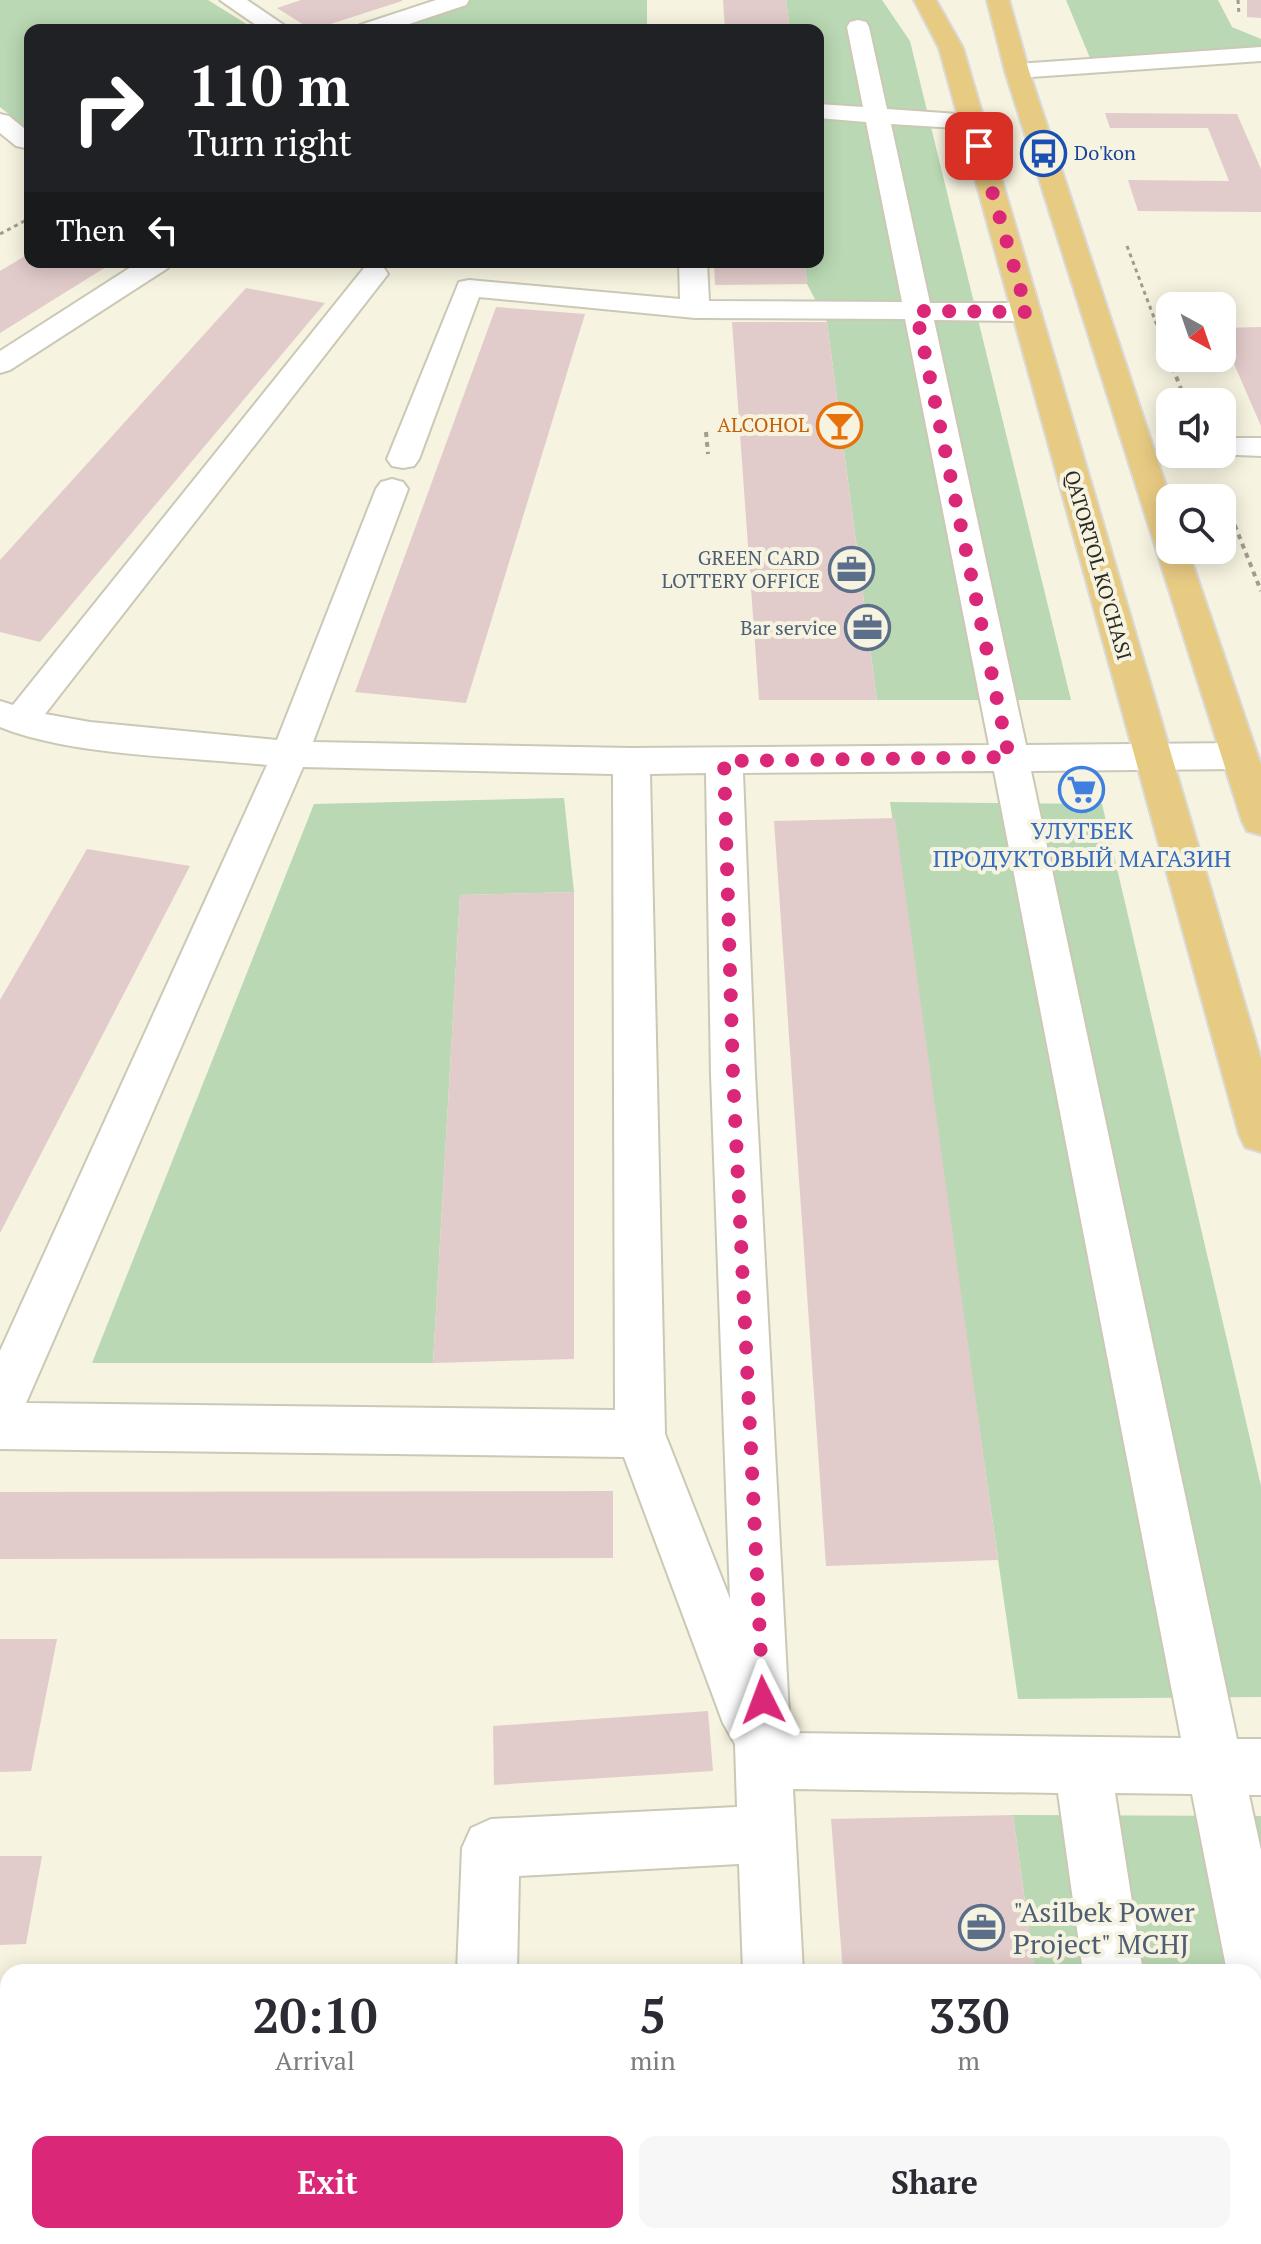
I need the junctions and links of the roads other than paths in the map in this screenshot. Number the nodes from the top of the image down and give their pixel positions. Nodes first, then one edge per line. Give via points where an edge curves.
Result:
1 (231, 0) edge
2 (458, 0) edge
3 (925, 0) edge
4 (998, 0) edge
5 (269, 24) edge
6 (386, 24) edge
7 (858, 27) dead end
8 (1261, 54) edge
9 (1017, 71) junction
10 (824, 111) edge
11 (876, 114) junction
12 (0, 121) edge
13 (972, 122) junction
14 (24, 140) edge
15 (149, 268) edge
16 (693, 268) edge
17 (374, 274) dead end
18 (695, 309) junction
19 (916, 311) junction
20 (1027, 312) junction
21 (0, 364) edge
22 (1236, 447) edge
23 (1261, 447) edge
24 (1156, 505) edge
25 (1175, 564) edge
26 (10, 717) edge
27 (290, 754) junction
28 (1240, 756) junction
29 (1009, 757) junction
30 (1154, 758) junction
31 (631, 761) junction
32 (724, 761) junction
33 (1261, 821) edge
34 (1261, 1134) edge
35 (0, 1406) edge
36 (0, 1426) edge
37 (640, 1434) junction
38 (766, 1761) junction
39 (1082, 1766) junction
40 (1238, 1768) edge
41 (767, 1834) junction
42 (487, 1964) edge
43 (773, 1964) edge
44 (1112, 1964) edge
45 (1258, 1964) edge

1 - 5 street
2 - 6 street
3 - 13 main road, QATORTOL KO'CHASI via 951,48
4 - 9 main road
7 - 11 street
8 - 9 street
9 - 24 main road
10 - 11 street
11 - 13 street
11 - 19 street
12 - 14 street
13 - 20 main road, QATORTOL KO'CHASI
15 - 21 street
16 - 18 street
17 - 26 street
18 - 19 street
18 - 27 street via 469,288
19 - 20 street
19 - 29 street
20 - 30 main road, QATORTOL KO'CHASI
22 - 23 street
25 - 28 main road
26 - 27 street via 166,744
27 - 31 street
27 - 35 street
28 - 30 street
28 - 33 main road
29 - 30 street
29 - 32 street
29 - 40 street
30 - 34 main road, QATORTOL KO'CHASI
31 - 32 street
31 - 37 street
32 - 38 street via 733,1075
36 - 37 street
37 - 38 street
38 - 39 street
38 - 41 street
39 - 40 street
39 - 44 street
40 - 45 street
41 - 42 street via 491,1848
41 - 43 street

